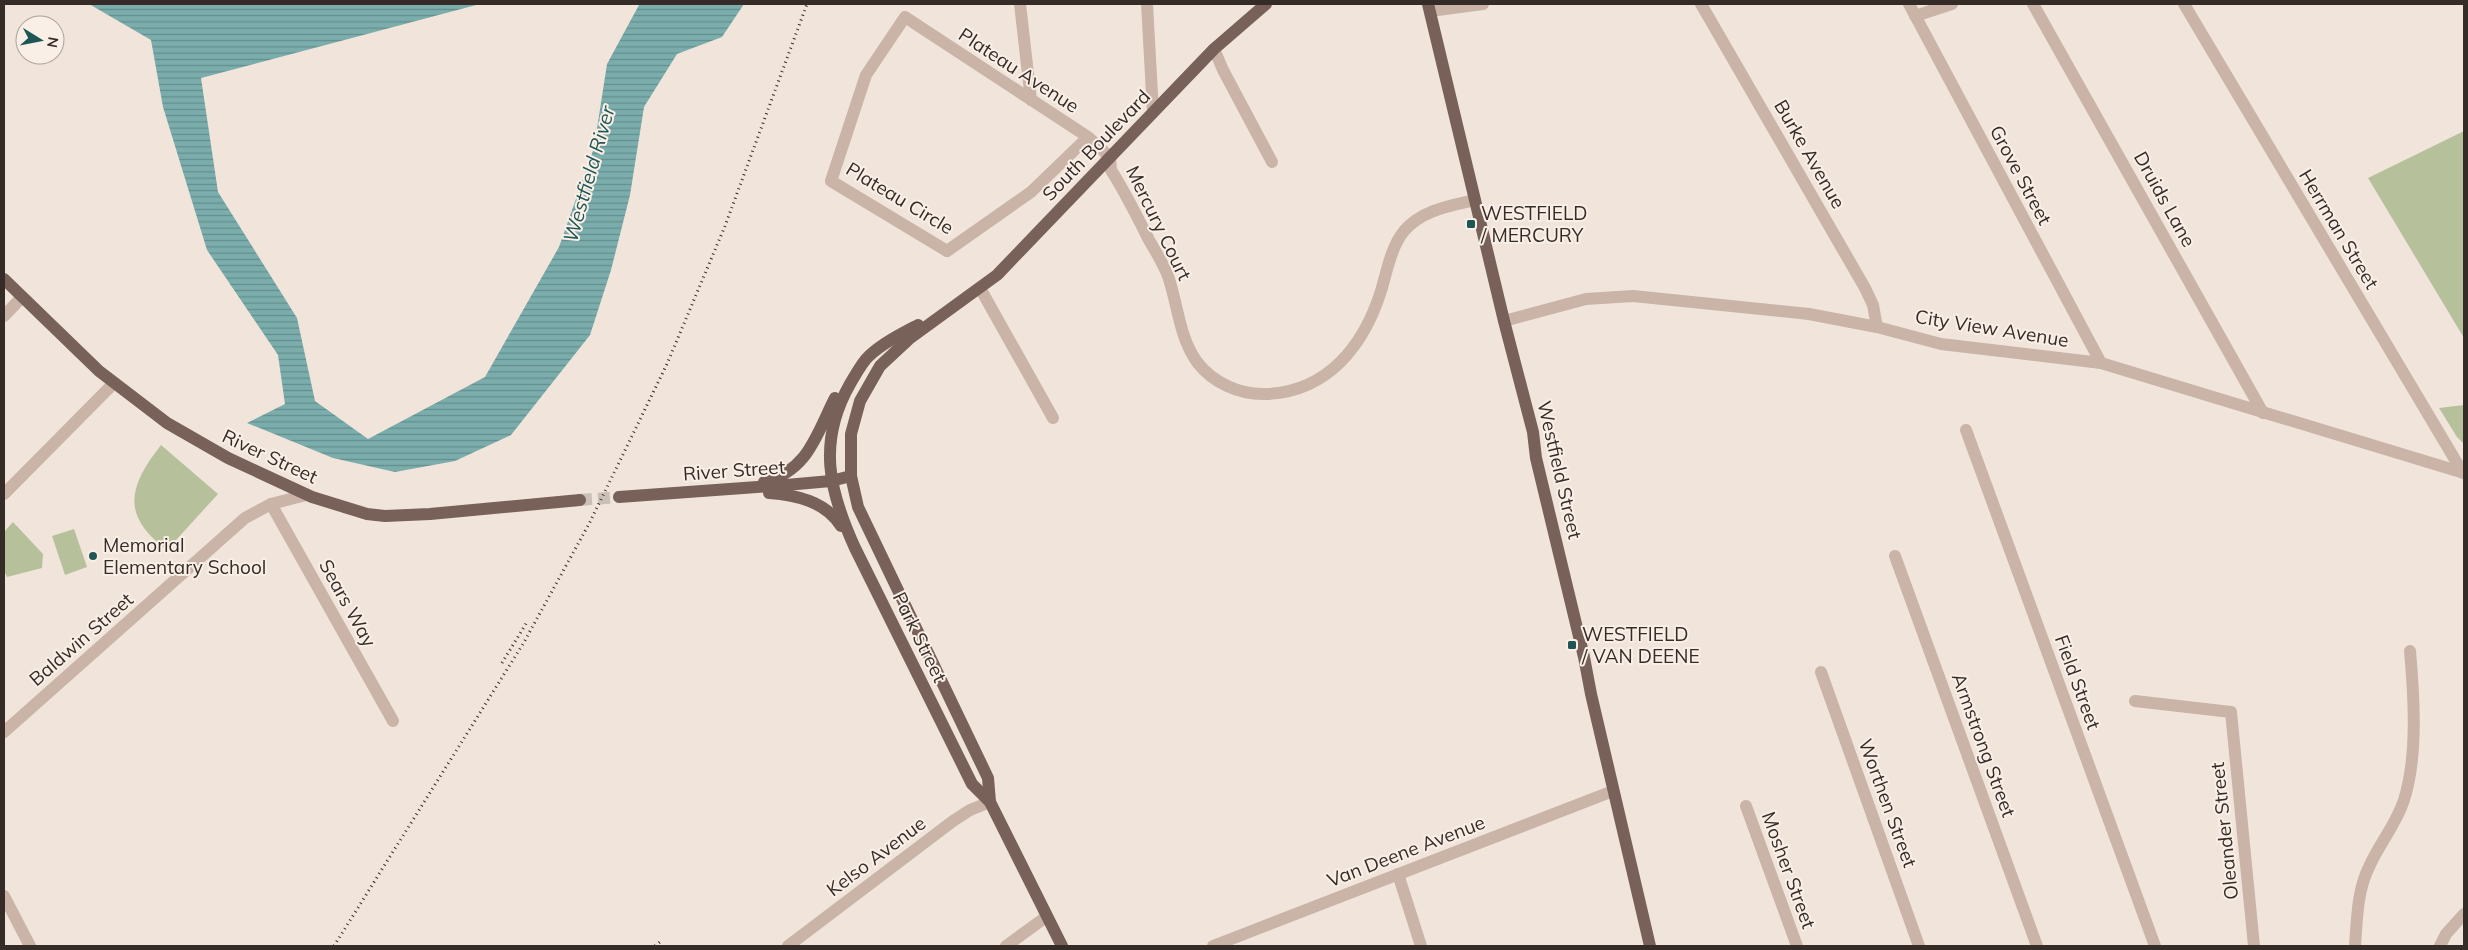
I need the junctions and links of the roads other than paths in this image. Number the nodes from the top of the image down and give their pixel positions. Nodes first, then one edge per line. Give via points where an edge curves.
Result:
1 (1020, 4) edge
2 (1147, 4) edge
3 (1266, 4) edge
4 (1483, 4) edge
5 (1701, 4) edge
6 (1909, 4) edge
7 (1952, 4) edge
8 (2033, 4) edge
9 (2184, 4) edge
10 (1429, 7) edge
11 (1915, 16) junction
12 (905, 17) joint
13 (1214, 49) junction
14 (1031, 100) junction
15 (1153, 112) junction
16 (1088, 137) junction
17 (1110, 157) junction
18 (1272, 162) dead end
19 (1475, 200) junction
20 (4, 279) edge
21 (980, 288) junction
22 (22, 297) junction
23 (951, 309) junction
24 (4, 316) edge
25 (1504, 321) junction
26 (1877, 327) junction
27 (867, 357) junction
28 (2101, 363) junction
29 (114, 383) junction
30 (2263, 413) junction
31 (1053, 418) dead end
32 (1966, 430) dead end
33 (2464, 473) edge
34 (851, 476) junction
35 (831, 481) junction
36 (736, 489) junction
37 (4, 494) edge
38 (306, 495) junction
39 (619, 497) tunnel mouth
40 (580, 500) tunnel mouth
41 (271, 504) junction
42 (855, 548) junction
43 (1895, 556) dead end
44 (2410, 651) dead end
45 (1822, 672) dead end
46 (2135, 702) dead end
47 (392, 720) dead end
48 (4, 732) edge
49 (1613, 791) junction
50 (990, 802) junction
51 (1746, 806) dead end
52 (1398, 874) junction
53 (4, 896) edge
54 (2464, 914) edge
55 (1046, 917) junction
56 (30, 946) edge
57 (788, 946) edge
58 (1006, 946) edge
59 (1062, 946) edge
60 (1213, 946) edge
61 (1421, 946) edge
62 (1650, 946) edge
63 (1797, 946) edge
64 (1919, 946) edge
65 (2037, 946) edge
66 (2155, 946) edge
67 (2254, 946) edge
68 (2355, 946) edge
69 (2440, 946) edge

1 - 14 street
2 - 15 street
3 - 13 main road, South Boulevard
4 - 10 street
5 - 26 street, Burke Avenue via 1865,288 1873,305
6 - 11 street, Grove Street
7 - 11 street
8 - 30 street, Druids Lane
9 - 33 street, Herrman Street
10 - 19 main road, Westfield Street
11 - 28 street, Grove Street
12 - 14 street, Plateau Avenue
12 - 16 street, Plateau Circle via 866,75 831,182 947,251 1031,192
13 - 15 main road, South Boulevard
13 - 18 street
14 - 16 street, Plateau Avenue
15 - 17 main road, South Boulevard
16 - 17 street, Plateau Avenue
17 - 19 street, Mercury Court via 1111,170 1165,269 1182,329 1194,357 1217,381 1254,393 1279,393 1303,386 1343,361 1372,319 1402,233 1433,211
17 - 21 main road, South Boulevard
19 - 25 main road, Westfield Street
20 - 22 main road, River Street
21 - 23 main road, South Boulevard
21 - 31 street
22 - 24 street
22 - 29 main road, River Street
23 - 27 main road, South Boulevard via 899,335
23 - 34 main road, South Boulevard via 894,352 871,380 853,426
25 - 26 street, City View Avenue via 1586,299 1634,296 1809,314
25 - 49 main road, Westfield Street via 1533,432 1536,458
26 - 28 street, City View Avenue via 1941,344
27 - 35 main road, South Boulevard via 836,414 831,442
27 - 36 main road via 842,385 807,454 796,467 777,478
28 - 30 street, City View Avenue
29 - 37 street
29 - 38 main road, River Street via 189,437
30 - 33 street, City View Avenue
32 - 66 street, Field Street
34 - 35 main road, River Street
34 - 50 main road, Park Street via 854,494 869,533 988,778
35 - 36 main road, River Street
35 - 42 main road, Park Street via 841,518
36 - 39 main road, River Street
36 - 42 main road via 791,495 819,506 839,522
38 - 40 main road, River Street via 367,514 386,516
38 - 41 street, Baldwin Street
41 - 47 street, Sears Way
41 - 48 street, Baldwin Street via 245,518
42 - 50 main road, Park Street via 972,784
43 - 65 street, Armstrong Street
44 - 68 street via 2412,731 2408,784 2395,824 2364,879
45 - 64 street, Worthen Street
46 - 67 street, Oleander Street via 2231,712
49 - 52 street, Van Deene Avenue
49 - 62 main road, Westfield Street
50 - 55 main road, Park Street
50 - 57 street, Kelso Avenue via 953,821
51 - 63 street, Mosher Street
52 - 60 street, Van Deene Avenue
52 - 61 street
53 - 56 street
54 - 69 street
55 - 58 street
55 - 59 main road, Park Street

